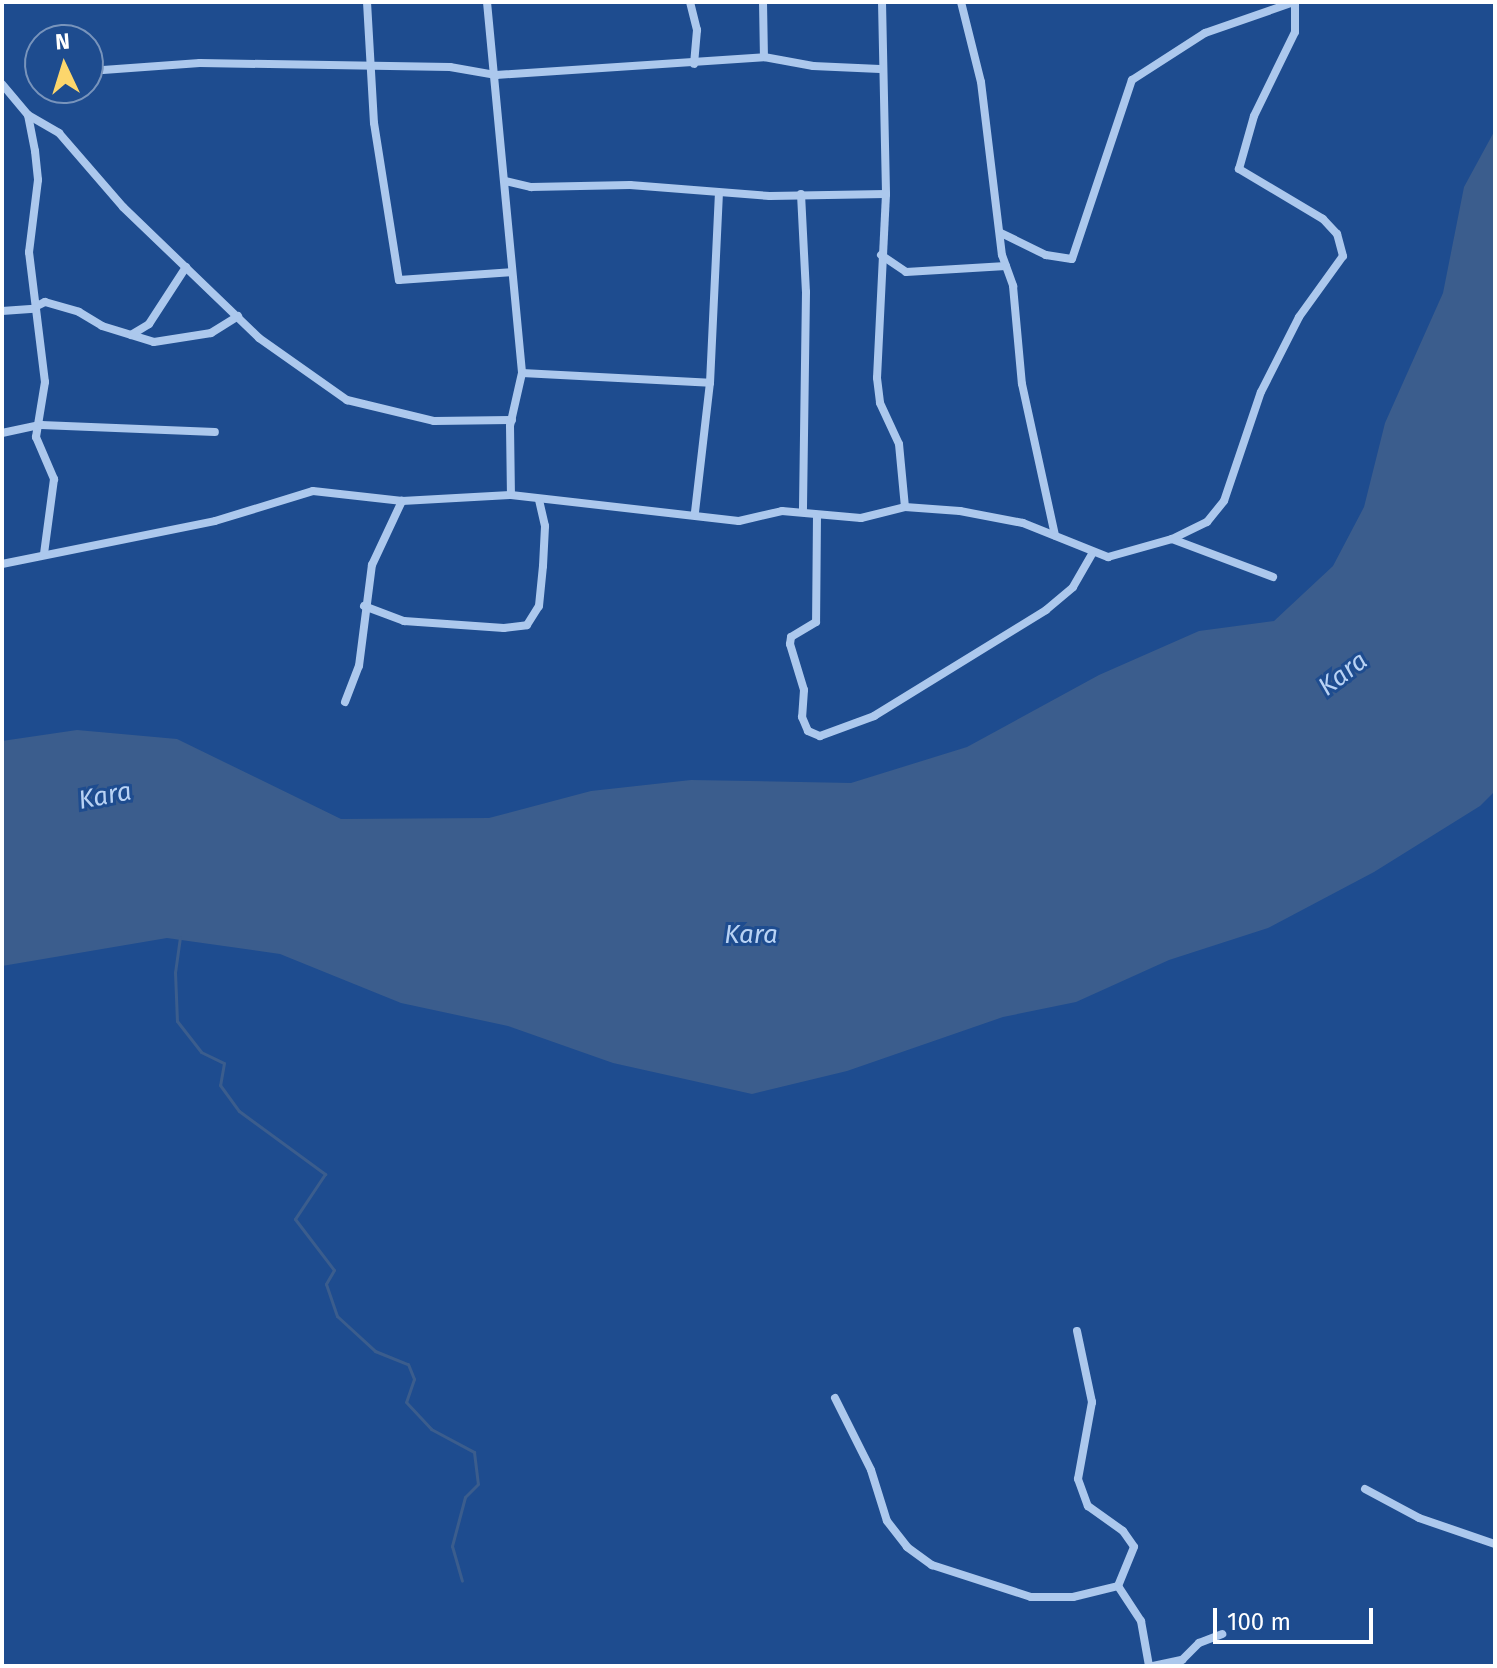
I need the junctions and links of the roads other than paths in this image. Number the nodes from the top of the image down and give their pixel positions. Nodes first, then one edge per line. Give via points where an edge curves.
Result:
1 (367, 2) edge
2 (487, 2) edge
3 (690, 2) edge
4 (763, 2) edge
5 (882, 2) edge
6 (961, 2) edge
7 (1295, 2) edge
8 (764, 57) junction
9 (694, 64) junction
10 (371, 65) junction
11 (880, 69) junction
12 (104, 70) edge
13 (496, 75) junction
14 (2, 84) edge
15 (28, 115) junction
16 (505, 181) junction
17 (719, 194) junction
18 (801, 194) junction
19 (886, 194) junction
20 (1001, 233) junction
21 (881, 255) junction
22 (1006, 266) junction
23 (186, 267) junction
24 (512, 272) junction
25 (36, 307) junction
26 (2, 311) edge
27 (238, 316) junction
28 (131, 335) junction
29 (522, 373) junction
30 (710, 383) junction
31 (512, 420) junction
32 (41, 425) junction
33 (215, 432) dead end
34 (2, 433) edge
35 (511, 495) junction
36 (539, 500) junction
37 (402, 501) junction
38 (905, 507) junction
39 (803, 510) junction
40 (695, 512) junction
41 (817, 515) junction
42 (1055, 535) junction
43 (1172, 539) junction
44 (44, 554) junction
45 (1092, 554) junction
46 (2, 564) edge
47 (1273, 577) dead end
48 (364, 606) junction
49 (345, 702) dead end
50 (1077, 1331) dead end
51 (835, 1398) dead end
52 (1365, 1489) dead end
53 (1495, 1544) edge
54 (1118, 1586) junction
55 (1222, 1634) dead end
56 (1151, 1666) edge

1 - 10 street
2 - 13 street
3 - 9 street via 697,30
4 - 8 street
5 - 11 street
6 - 20 street via 981,82
7 - 20 street via 1205,33 1132,80 1072,259 1046,255
7 - 43 street via 1295,32 1254,116 1239,169 1323,219 1337,234 1343,256 1299,317 1261,392 1224,501 1207,522
8 - 9 street
8 - 11 street
9 - 13 street
10 - 12 street via 200,63
10 - 13 street via 450,67
10 - 24 street via 374,123 399,280
11 - 19 street
13 - 16 street
14 - 15 street
15 - 23 street via 59,133 123,207
15 - 25 street via 38,180 29,252
16 - 17 street via 531,187 630,185
16 - 24 street
17 - 18 street
17 - 30 street
18 - 19 street
18 - 39 street via 806,292
19 - 21 street
20 - 22 street
21 - 22 street via 906,272
21 - 38 street via 877,378 880,403 899,444
22 - 42 street via 1022,384 1040,445
23 - 27 street
23 - 28 street via 149,324
24 - 29 street
25 - 26 street
25 - 28 street via 45,302 79,312
25 - 32 street via 44,371
27 - 28 street via 211,333 176,341
27 - 31 street via 259,338 347,400 434,421
29 - 30 street
29 - 31 street
30 - 40 street
31 - 35 street
32 - 33 street
32 - 34 street
32 - 44 street via 36,437 54,479
35 - 36 street
35 - 37 street
36 - 40 street
36 - 48 street via 545,526 543,566 539,606 527,625 416,622
37 - 44 street via 313,491 215,521
37 - 48 street via 378,545
38 - 41 street via 861,518
38 - 42 street via 996,517
39 - 40 street via 739,521
39 - 41 street
41 - 45 street via 816,622 791,637 790,644 804,690 802,717 808,731 820,736 874,716 1046,610 1073,587
42 - 45 street
43 - 45 street via 1121,556
43 - 47 street
44 - 46 street
48 - 49 street via 359,666
50 - 54 street via 1092,1402 1078,1479 1088,1506 1123,1531 1134,1547
51 - 54 street via 871,1470 887,1521 907,1547 932,1565 1031,1597 1073,1597
52 - 53 street via 1419,1518
54 - 56 street via 1141,1621
55 - 56 street via 1199,1643 1182,1660

